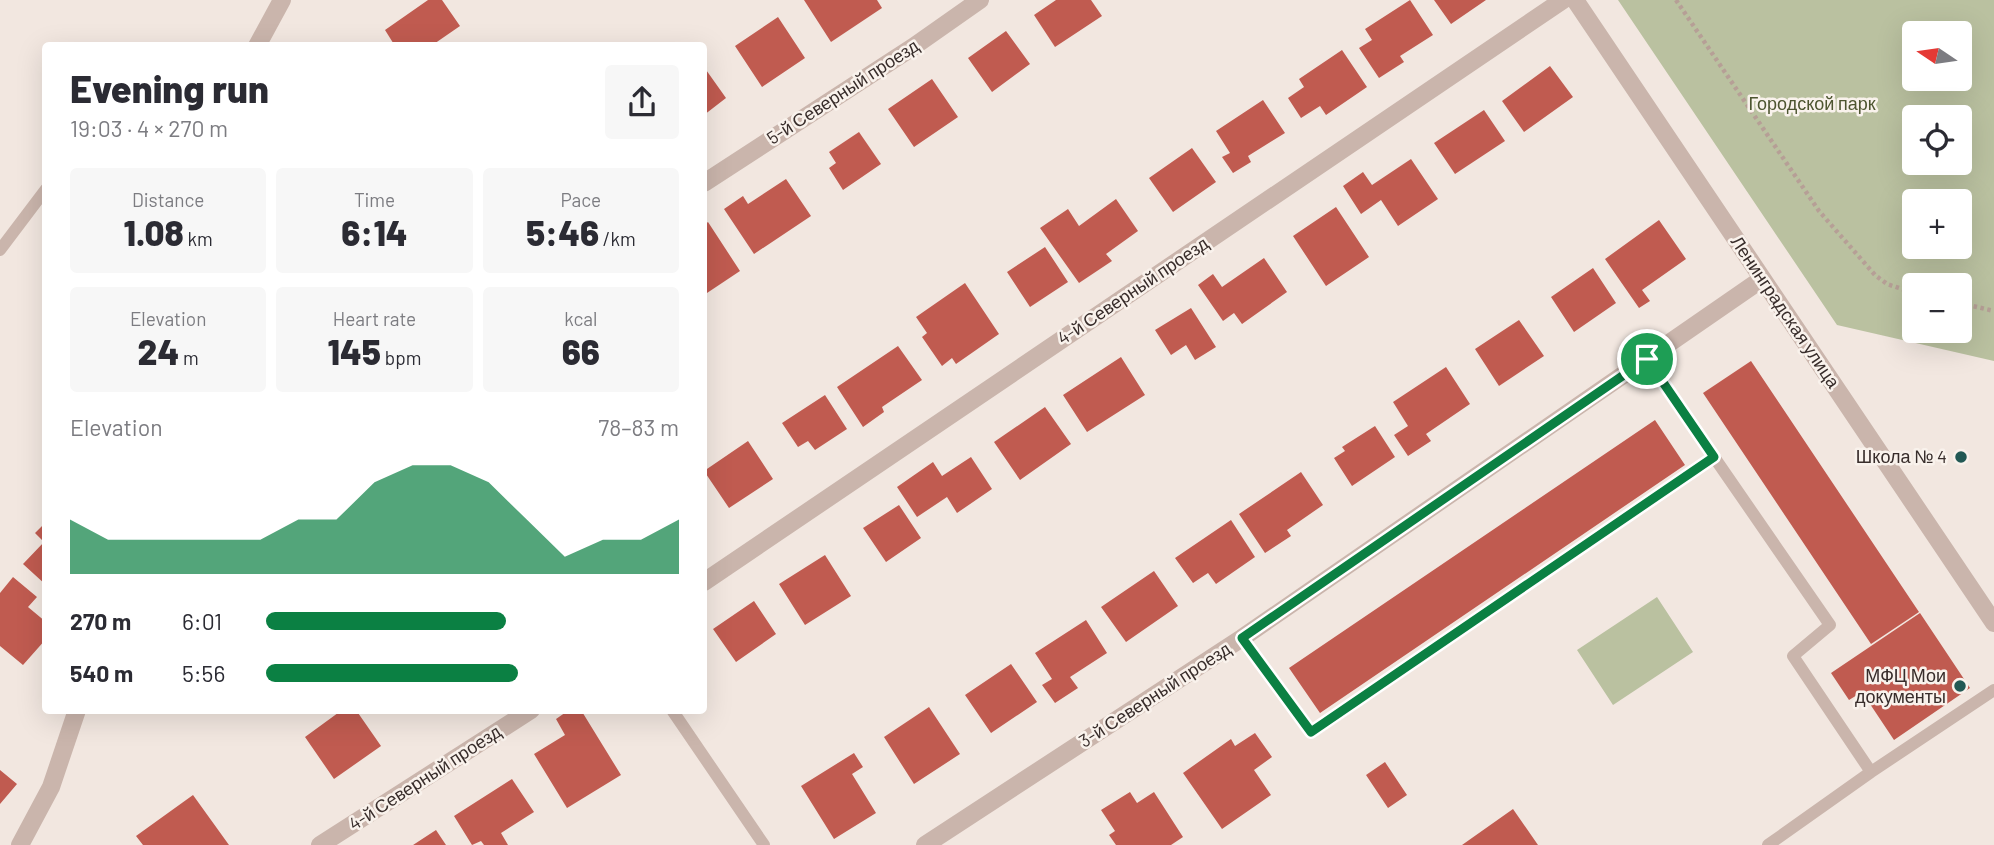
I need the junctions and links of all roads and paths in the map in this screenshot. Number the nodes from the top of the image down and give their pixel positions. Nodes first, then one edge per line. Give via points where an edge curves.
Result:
1 (282, 0) edge
2 (981, 0) edge
3 (1563, 0) edge
4 (1576, 0) edge
5 (1675, 0) edge
6 (259, 42) edge
7 (707, 181) edge
8 (42, 194) edge
9 (0, 250) edge
10 (1762, 279) junction
11 (1902, 289) edge
12 (1972, 306) edge
13 (1994, 311) edge
14 (1647, 359) junction
15 (1714, 457) junction
16 (707, 580) edge
17 (1994, 623) edge
18 (1242, 638) junction
19 (1994, 690) edge
20 (76, 714) edge
21 (525, 714) edge
22 (676, 714) edge
23 (1871, 772) junction
24 (20, 845) edge
25 (320, 845) edge
26 (764, 845) edge
27 (925, 845) edge
28 (1768, 845) edge

1 - 6 street
2 - 7 street, 5-й Северный проезд
3 - 16 street, 4-й Северный проезд
4 - 10 street, Ленинградская улица
5 - 11 path via 1819,211 1875,275
8 - 9 lane
10 - 14 street, 3-й Северный проезд
10 - 17 street, Ленинградская улица
12 - 13 path
14 - 15 lane
14 - 18 street, 3-й Северный проезд
15 - 18 lane via 1311,732
15 - 23 lane via 1830,625 1793,656
18 - 27 street, 3-й Северный проезд
19 - 23 lane
20 - 24 street via 51,787
21 - 25 street, 4-й Северный проезд
22 - 26 lane
23 - 28 lane

